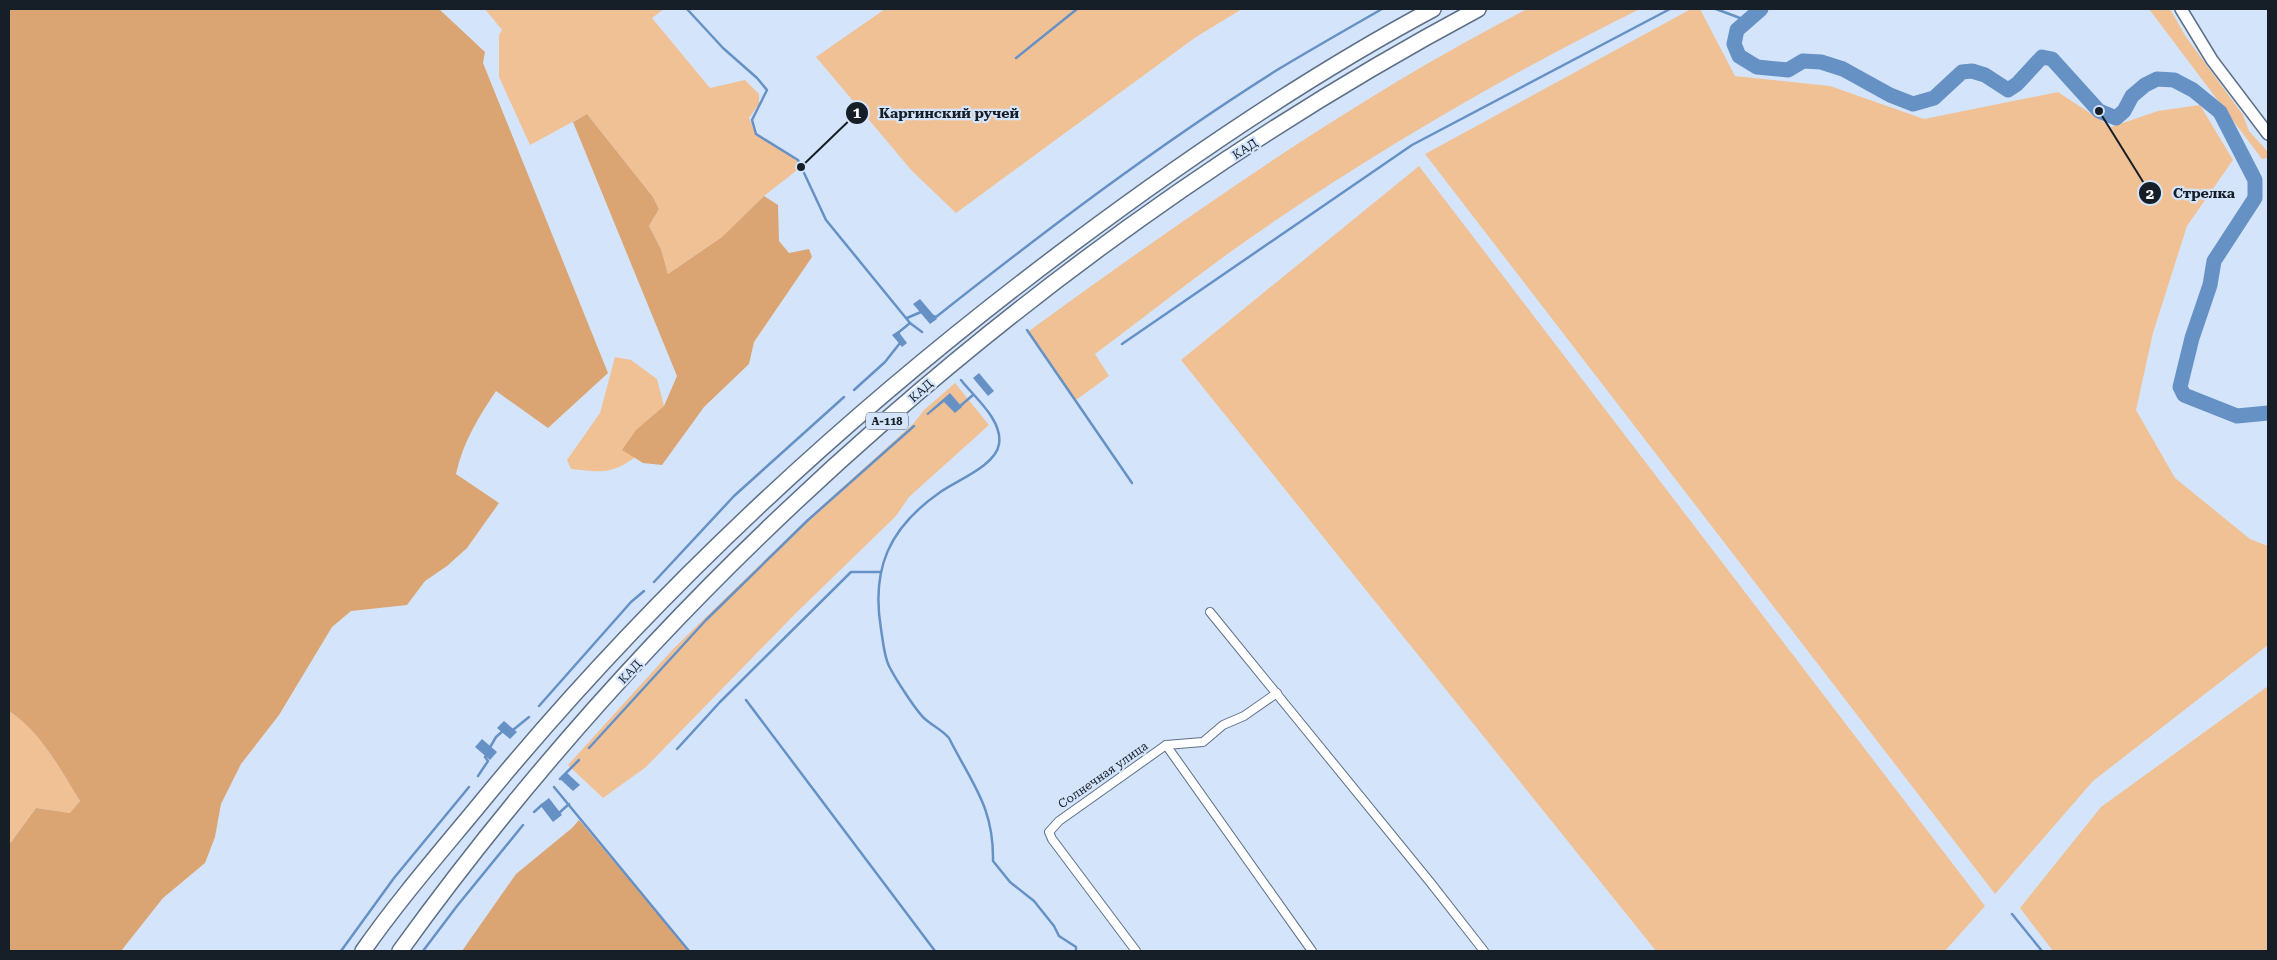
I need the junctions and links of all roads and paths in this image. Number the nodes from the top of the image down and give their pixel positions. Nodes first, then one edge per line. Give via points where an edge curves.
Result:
1 (1433, 9) edge
2 (1478, 9) edge
3 (2180, 9) edge
4 (2268, 134) edge
5 (1210, 612) dead end
6 (1277, 693) junction
7 (1166, 745) junction
8 (363, 951) edge
9 (400, 951) edge
10 (1136, 951) edge
11 (1312, 951) edge
12 (1484, 951) edge

1 - 8 highway, КАД / А-118 via 1305,84 1168,173 1011,290 795,470 620,643 524,751
2 - 9 highway, КАД / А-118 via 1316,102 1143,218 941,373 769,528 671,626 576,730 443,892
3 - 4 main road via 2212,60
5 - 6 street
6 - 7 street, Солнечная улица via 1244,716 1223,725 1203,742
6 - 12 street
7 - 10 street, Солнечная улица via 1059,820 1049,832
7 - 11 street

